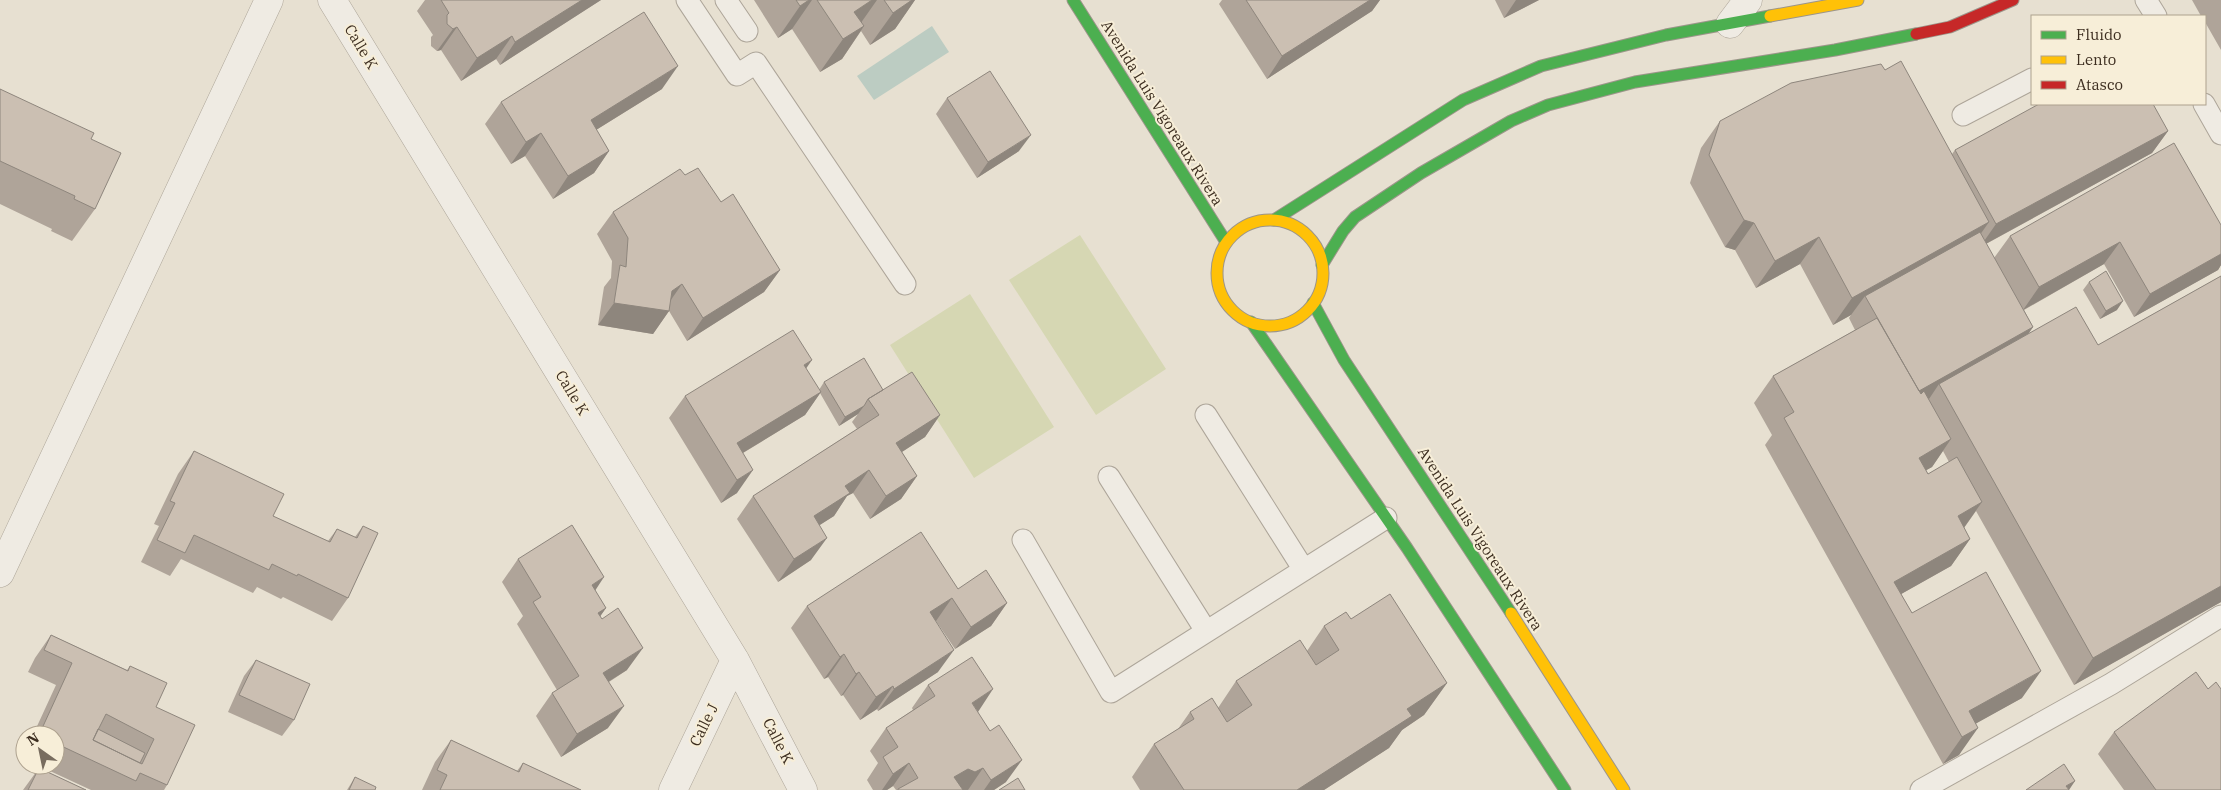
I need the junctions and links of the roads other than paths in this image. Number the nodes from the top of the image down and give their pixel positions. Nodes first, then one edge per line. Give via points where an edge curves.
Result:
1 (269, 0) edge
2 (332, 0) edge
3 (686, 0) edge
4 (726, 0) edge
5 (1073, 0) edge
6 (1748, 0) edge
7 (1858, 0) edge
8 (2013, 0) edge
9 (2146, 0) edge
10 (2154, 15) edge
11 (1730, 24) junction
12 (747, 31) dead end
13 (2031, 80) edge
14 (2205, 105) edge
15 (1963, 115) dead end
16 (2221, 134) edge
17 (1274, 220) junction
18 (1226, 242) junction
19 (1322, 265) junction
20 (905, 284) dead end
21 (1313, 303) junction
22 (1251, 322) junction
23 (1206, 415) dead end
24 (1109, 476) dead end
25 (1386, 518) junction
26 (1023, 540) dead end
27 (1304, 570) junction
28 (0, 573) edge
29 (2221, 616) edge
30 (1206, 631) junction
31 (735, 660) junction
32 (673, 790) edge
33 (803, 790) edge
34 (1565, 790) edge
35 (1624, 790) edge
36 (1921, 790) edge

1 - 28 street
2 - 31 street, Calle K
3 - 20 lane via 737,75 756,63
4 - 12 lane
5 - 18 main road, Avenida Luis Vigoreaux Rivera
6 - 11 street
7 - 11 main road
8 - 19 main road via 1950,27 1835,50 1635,82 1548,105 1511,121 1421,173 1355,217 1343,230
9 - 10 lane
11 - 17 main road via 1587,53 1541,66 1500,83 1425,123
13 - 15 lane
14 - 16 lane
17 - 18 main road via 1247,225
17 - 19 main road via 1291,224 1306,234
18 - 22 main road via 1217,270 1219,288 1228,306
19 - 21 main road via 1322,285
21 - 22 main road via 1301,315 1285,323 1268,326
21 - 35 main road, Avenida Luis Vigoreaux Rivera via 1344,360
22 - 25 main road
23 - 27 lane
24 - 30 lane
25 - 27 lane
25 - 34 main road
26 - 30 lane via 1110,692
27 - 30 lane
29 - 36 lane via 2111,684
31 - 32 street, Calle J
31 - 33 street, Calle K

